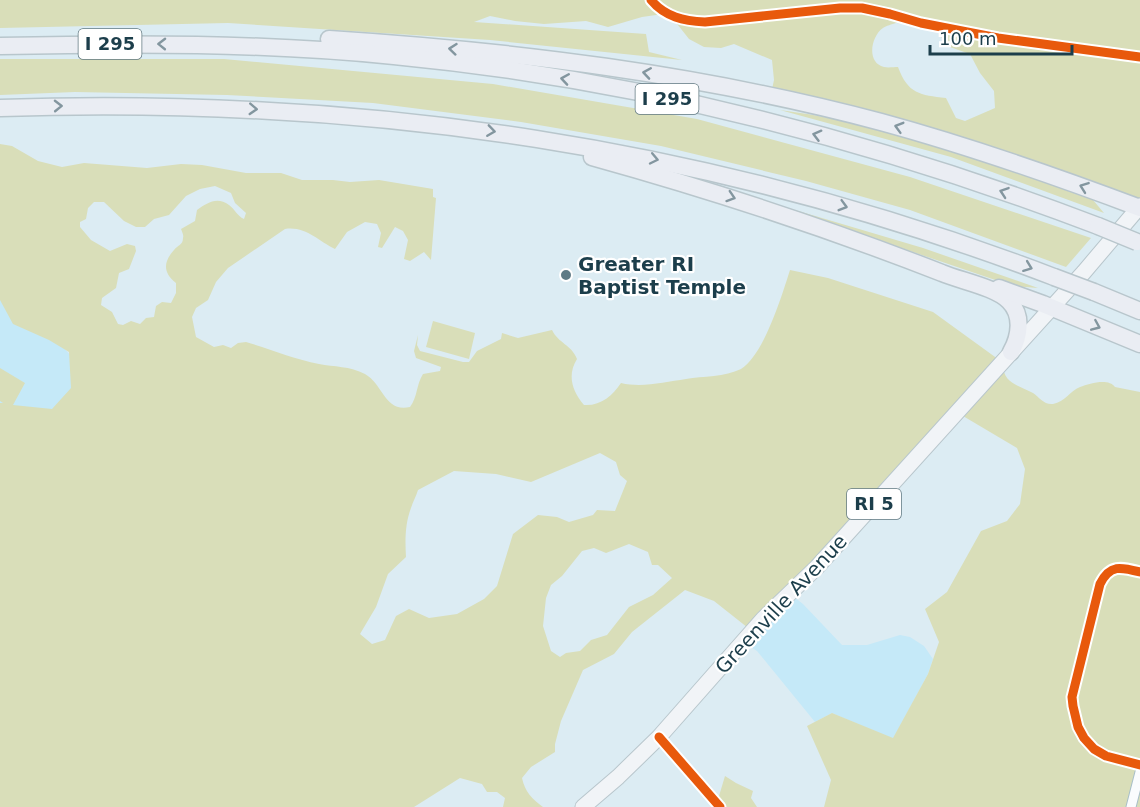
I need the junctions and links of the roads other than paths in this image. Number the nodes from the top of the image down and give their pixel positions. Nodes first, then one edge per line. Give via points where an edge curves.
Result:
1 (651, 0) edge
2 (220, 45) junction
3 (0, 46) edge
4 (1140, 57) edge
5 (0, 108) edge
6 (534, 137) junction
7 (1140, 207) edge
8 (1139, 242) edge
9 (912, 260) junction
10 (1052, 307) junction
11 (1140, 311) edge
12 (1140, 344) edge
13 (1011, 352) junction
14 (1140, 572) edge
15 (659, 737) junction
16 (1140, 765) edge
17 (1140, 772) edge
18 (583, 807) edge
19 (720, 807) edge
20 (1131, 807) edge

1 - 4 street via 659,9 688,21 862,8 998,38
2 -> 3 highway, I 295
7 -> 2 highway via 982,152 882,123 680,79 533,57 372,42 290,39
8 -> 2 highway, I 295, bridge via 874,151 639,93 429,60
5 -> 6 highway via 135,105 252,109 379,118
6 -> 9 highway via 750,203
6 -> 11 highway, bridge via 666,162 824,200 925,230
7 - 10 main road, Greenville Avenue / RI 5
9 - 10 highway
9 - 13 highway via 1010,302 1019,324
10 -> 12 highway
10 - 13 main road, Greenville Avenue / RI 5
13 - 15 main road, Greenville Avenue / RI 5
14 - 16 street via 1121,567 1104,576 1072,697 1084,738 1106,756
15 - 18 main road, Greenville Avenue / RI 5
15 - 19 street
17 - 20 street

